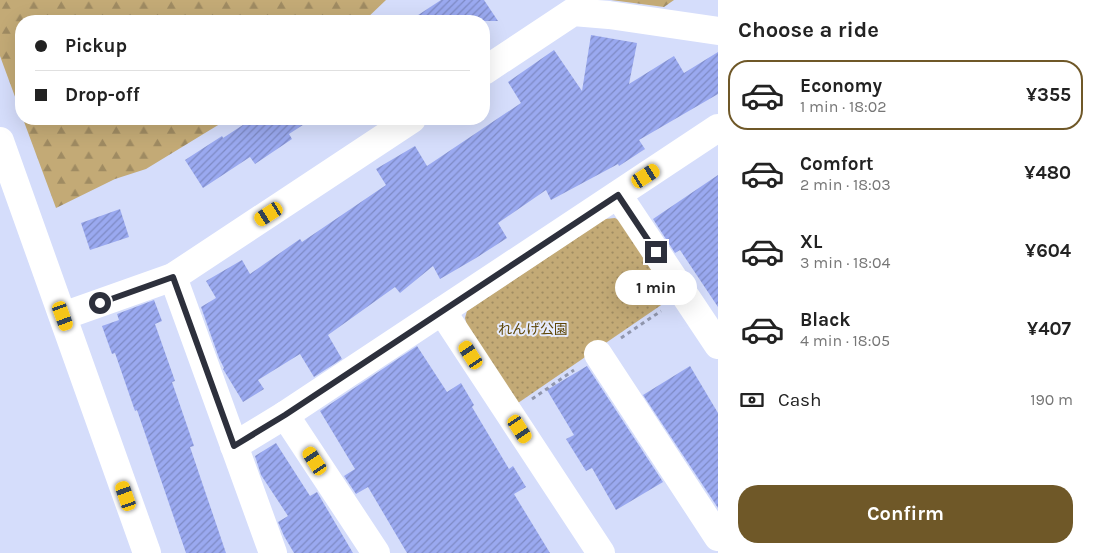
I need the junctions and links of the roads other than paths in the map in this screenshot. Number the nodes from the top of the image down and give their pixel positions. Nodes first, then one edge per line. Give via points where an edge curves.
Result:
1 (718, 31) edge
2 (490, 67) edge
3 (403, 125) edge
4 (718, 128) edge
5 (0, 141) edge
6 (618, 195) junction
7 (173, 277) junction
8 (442, 311) junction
9 (63, 316) junction
10 (717, 342) edge
11 (598, 354) dead end
12 (285, 415) junction
13 (234, 446) junction
14 (718, 537) edge
15 (143, 552) edge
16 (273, 553) edge
17 (376, 553) edge
18 (602, 553) edge

1 - 2 street via 573,12
3 - 7 street
4 - 6 street
5 - 9 street
6 - 8 street
6 - 10 street
7 - 9 street
7 - 13 street
8 - 12 street
8 - 18 street
9 - 15 street
11 - 14 street
12 - 13 street
12 - 17 street
13 - 16 street

